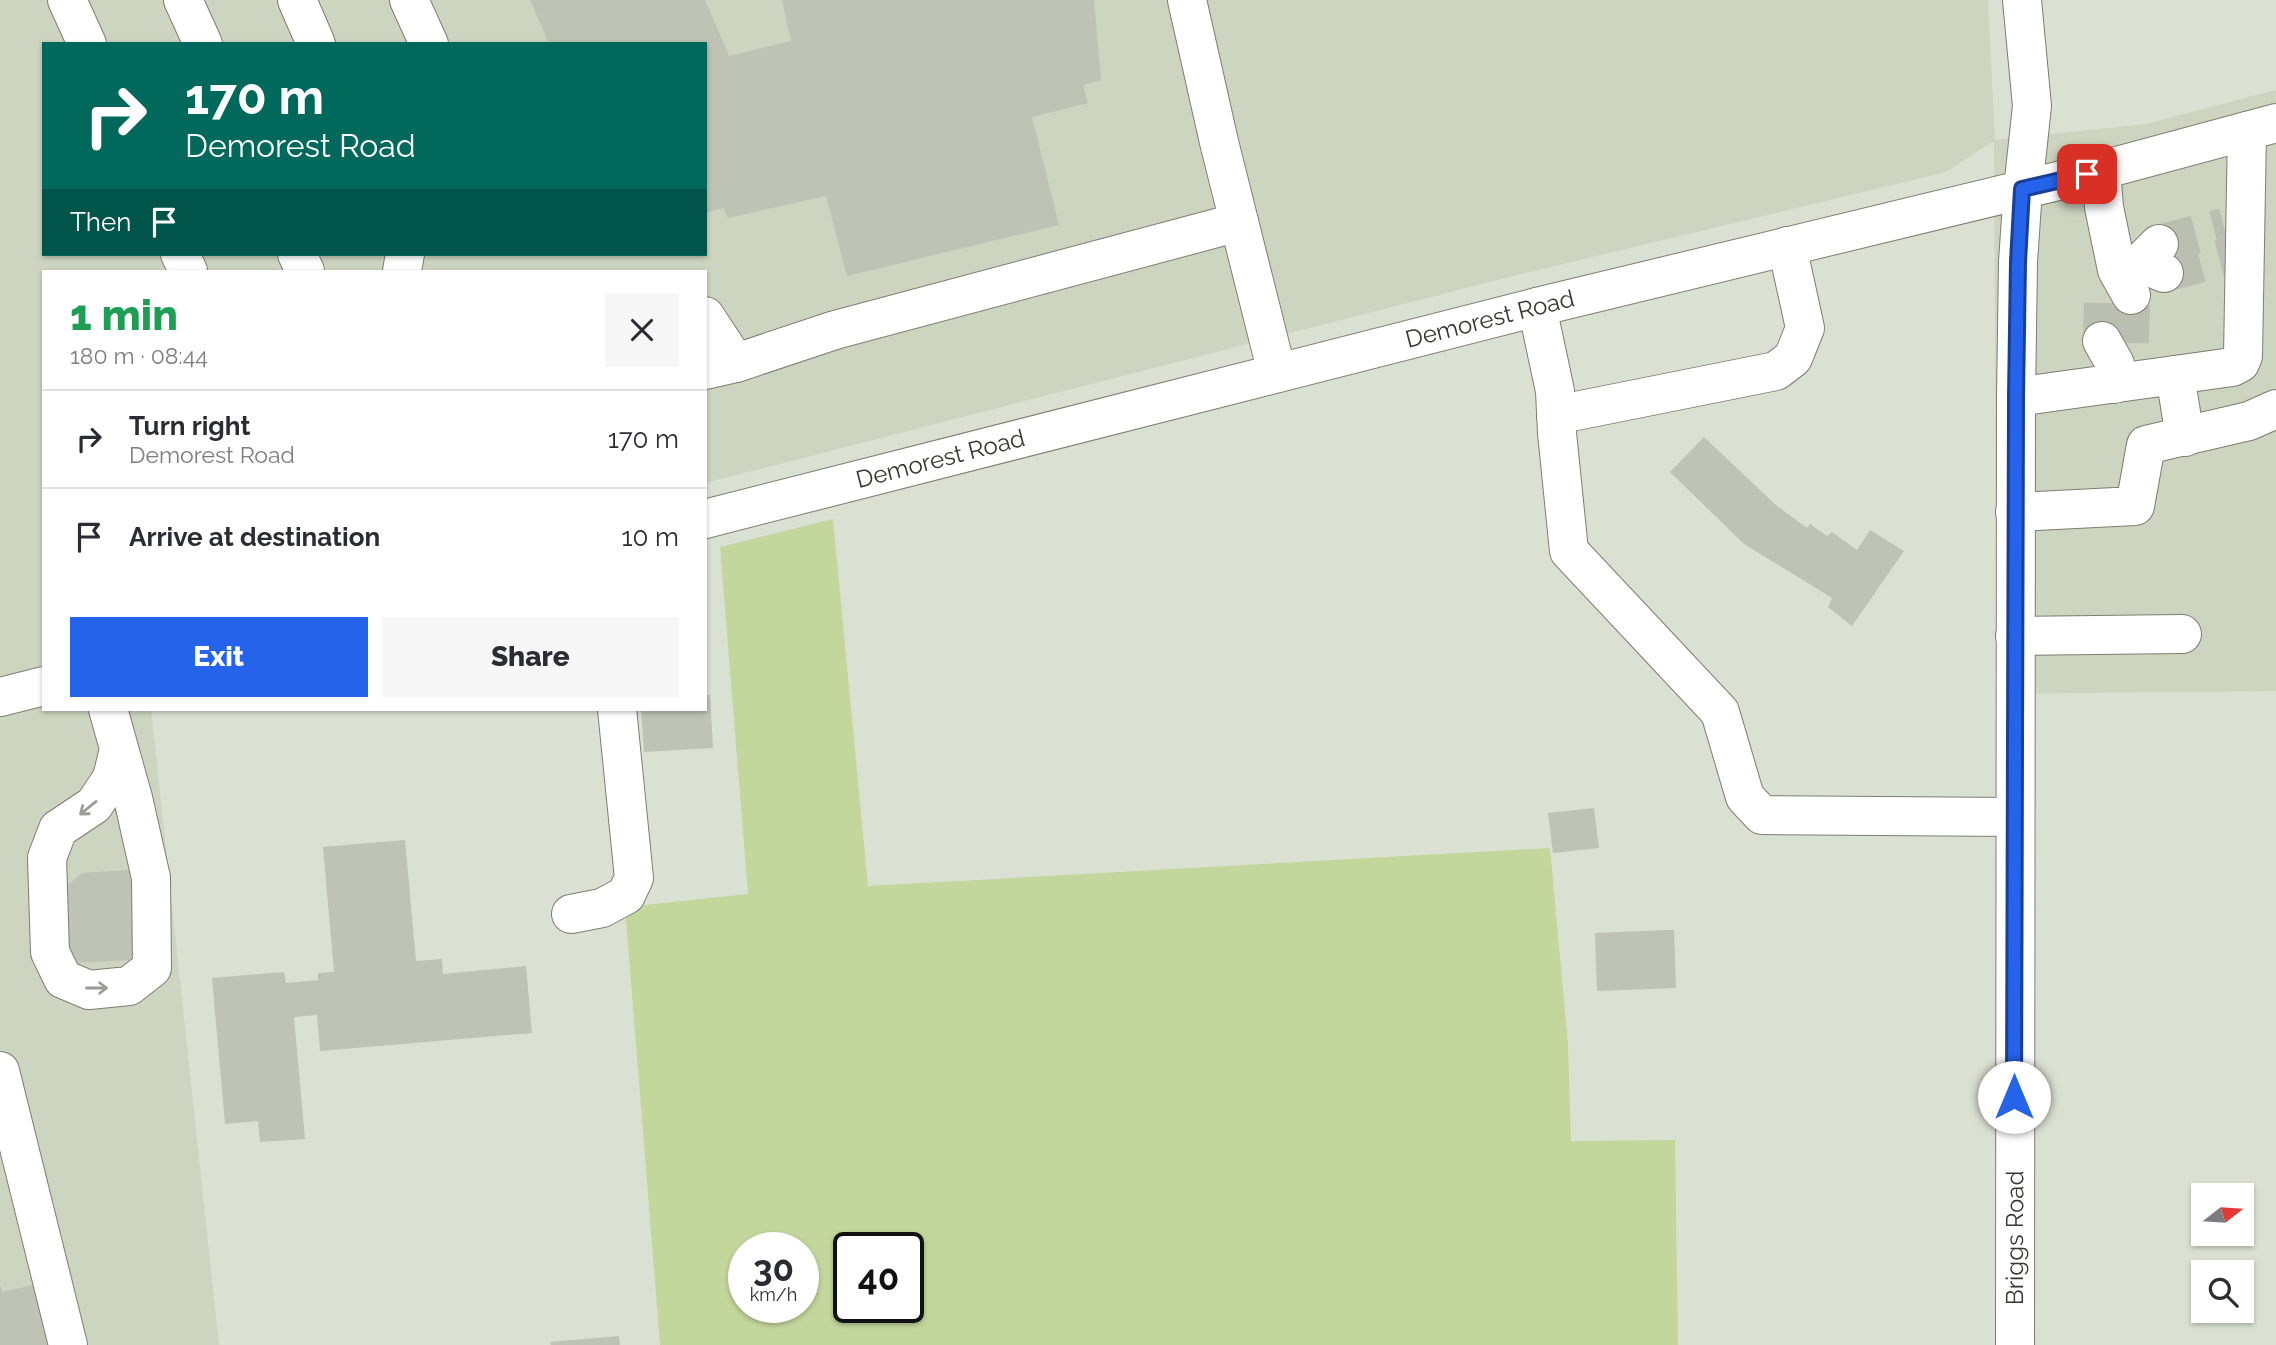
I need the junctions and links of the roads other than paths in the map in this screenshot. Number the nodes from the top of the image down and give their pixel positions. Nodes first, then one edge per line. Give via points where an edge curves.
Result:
1 (67, 0) edge
2 (183, 0) edge
3 (296, 0) edge
4 (409, 0) edge
5 (1187, 0) edge
6 (2022, 0) edge
7 (86, 42) edge
8 (201, 42) edge
9 (315, 42) edge
10 (428, 42) edge
11 (2261, 127) edge
12 (2101, 170) junction
13 (2022, 189) junction
14 (1239, 222) junction
15 (1787, 246) junction
16 (2136, 273) tunnel mouth
17 (1537, 307) junction
18 (707, 323) edge
19 (720, 367) edge
20 (1277, 373) junction
21 (2175, 375) junction
22 (2016, 397) junction
23 (2276, 409) edge
24 (1556, 415) junction
25 (2185, 436) junction
26 (2015, 512) junction
27 (707, 518) edge
28 (2182, 634) dead end
29 (2015, 636) junction
30 (42, 686) edge
31 (0, 697) edge
32 (108, 711) edge
33 (617, 711) edge
34 (119, 750) junction
35 (2015, 817) junction
36 (571, 914) dead end
37 (0, 1071) edge
38 (68, 1345) edge
39 (2015, 1345) edge

1 - 7 street
2 - 8 street
3 - 9 street
4 - 10 street
5 - 14 street
6 - 13 street, Briggs Road via 2032,106
11 - 12 street, Demorest Road
11 - 21 street via 2233,240 2243,356 2232,367
12 - 13 street, Demorest Road
12 - 16 street via 2104,207
13 - 15 street, Demorest Road
13 - 22 street, Briggs Road
14 - 19 street via 835,330
14 - 20 street
15 - 17 street, Demorest Road
15 - 24 street via 1805,328 1793,358 1776,371
17 - 20 street, Demorest Road
17 - 24 street
18 - 19 street
20 - 27 street, Demorest Road
21 - 22 street via 2115,358
21 - 25 street
22 - 26 street, Briggs Road
23 - 25 street via 2249,421
24 - 35 street via 1569,551 1720,712 1745,797 1762,815
25 - 26 street via 2146,446 2135,506
26 - 29 street, Briggs Road
28 - 29 street
29 - 35 street, Briggs Road
30 - 31 street
32 - 34 street
33 - 36 street via 634,878 626,895 602,908
34 -> 34 street via 111,778 94,805 58,829 47,858 50,952 64,979 89,990 129,986 152,968 151,878
35 - 39 street, Briggs Road
37 - 38 street

